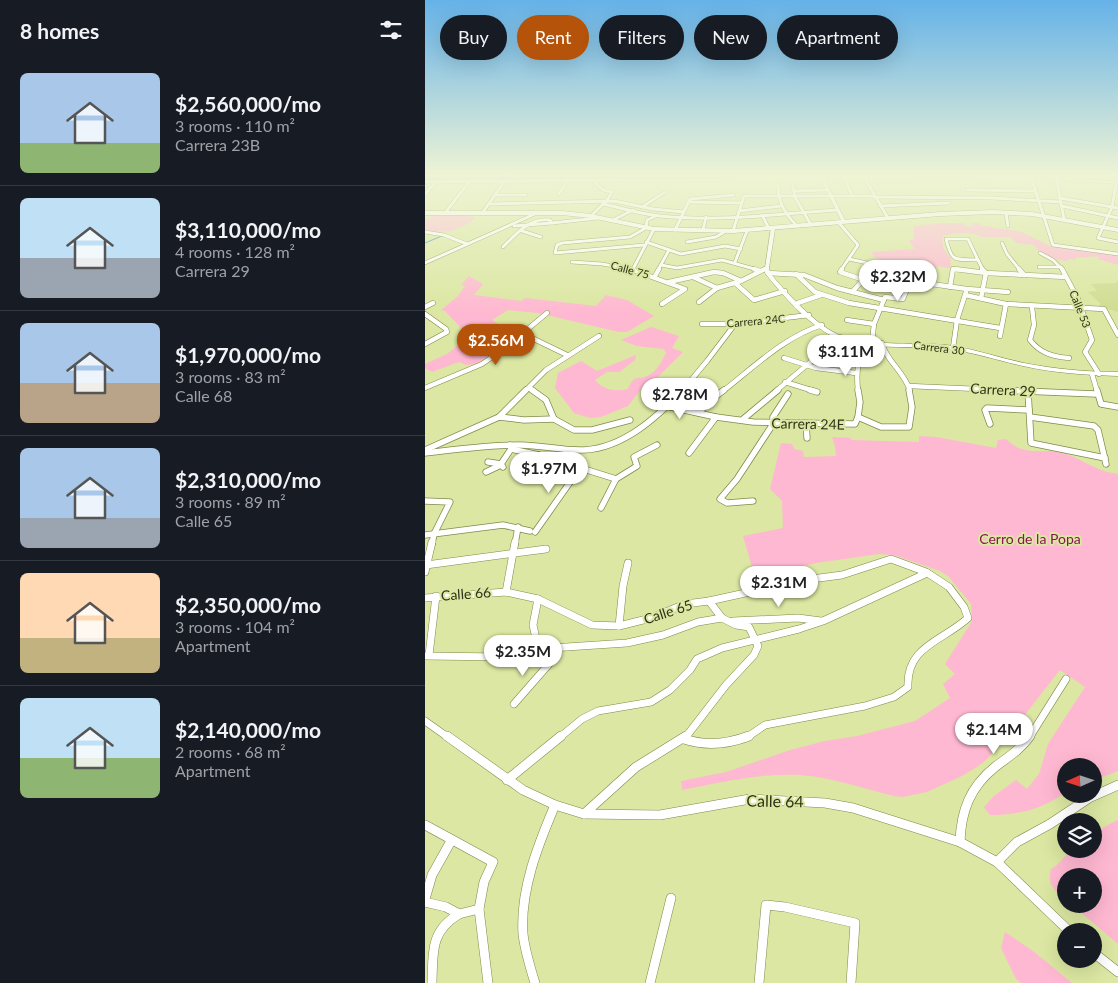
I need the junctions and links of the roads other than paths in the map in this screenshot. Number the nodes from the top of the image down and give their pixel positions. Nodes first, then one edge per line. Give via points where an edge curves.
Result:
1 (518, 221) edge
2 (536, 221) edge
3 (549, 221) edge
4 (572, 221) edge
5 (617, 221) edge
6 (647, 221) edge
7 (680, 221) edge
8 (705, 221) edge
9 (734, 221) edge
10 (766, 221) edge
11 (792, 221) edge
12 (809, 221) edge
13 (854, 221) edge
14 (1007, 221) edge
15 (1045, 221) edge
16 (1073, 221) edge
17 (1105, 221) edge
18 (841, 222) junction
19 (530, 223) junction
20 (552, 223) junction
21 (811, 225) junction
22 (507, 226) junction
23 (797, 226) junction
24 (1008, 226) dead end
25 (1103, 227) junction
26 (646, 228) junction
27 (654, 229) junction
28 (771, 229) junction
29 (675, 230) junction
30 (703, 230) junction
31 (1118, 230) edge
32 (522, 231) junction
33 (729, 231) junction
34 (747, 231) junction
35 (425, 232) edge
36 (541, 237) dead end
37 (687, 242) dead end
38 (1002, 242) dead end
39 (1118, 242) edge
40 (645, 243) junction
41 (467, 244) junction
42 (503, 247) dead end
43 (741, 249) junction
44 (669, 250) junction
45 (1040, 254) dead end
46 (1118, 254) edge
47 (849, 259) junction
48 (978, 260) junction
49 (425, 262) edge
50 (572, 262) dead end
51 (735, 262) junction
52 (877, 265) junction
53 (661, 266) junction
54 (1039, 267) dead end
55 (1061, 267) junction
56 (889, 268) dead end
57 (633, 269) junction
58 (768, 270) junction
59 (760, 271) junction
60 (986, 273) junction
61 (796, 274) junction
62 (1024, 275) junction
63 (655, 276) junction
64 (693, 277) junction
65 (1066, 277) junction
66 (864, 280) junction
67 (741, 281) junction
68 (669, 282) junction
69 (735, 283) junction
70 (950, 287) junction
71 (717, 288) junction
72 (967, 289) junction
73 (985, 289) junction
74 (785, 292) junction
75 (852, 292) junction
76 (1008, 292) dead end
77 (821, 295) junction
78 (965, 295) junction
79 (884, 298) junction
80 (981, 298) junction
81 (699, 302) dead end
82 (798, 303) junction
83 (433, 304) dead end
84 (662, 304) dead end
85 (1006, 304) junction
86 (1032, 306) junction
87 (425, 307) edge
88 (879, 309) junction
89 (1081, 309) junction
90 (547, 313) dead end
91 (425, 314) edge
92 (809, 315) junction
93 (847, 320) dead end
94 (957, 320) junction
95 (702, 324) dead end
96 (735, 324) junction
97 (874, 324) junction
98 (822, 325) junction
99 (1000, 328) junction
100 (520, 335) junction
101 (1118, 335) edge
102 (599, 336) dead end
103 (1000, 336) dead end
104 (840, 337) junction
105 (868, 342) junction
106 (882, 343) junction
107 (425, 344) edge
108 (953, 348) junction
109 (567, 355) junction
110 (784, 358) dead end
111 (1069, 358) dead end
112 (805, 365) junction
113 (856, 373) junction
114 (1092, 374) junction
115 (1099, 374) junction
116 (1118, 374) edge
117 (785, 382) junction
118 (909, 386) junction
119 (425, 388) edge
120 (529, 388) junction
121 (1028, 391) junction
122 (817, 392) dead end
123 (788, 394) dead end
124 (1097, 394) junction
125 (666, 406) junction
126 (1118, 406) edge
127 (1029, 410) junction
128 (699, 413) junction
129 (499, 416) junction
130 (858, 416) junction
131 (716, 417) junction
132 (1030, 417) junction
133 (554, 419) junction
134 (629, 420) dead end
135 (742, 420) junction
136 (773, 424) junction
137 (806, 424) junction
138 (990, 424) dead end
139 (807, 438) dead end
140 (657, 445) dead end
141 (510, 447) junction
142 (425, 451) edge
143 (689, 453) dead end
144 (539, 455) junction
145 (488, 462) dead end
146 (502, 466) junction
147 (580, 468) junction
148 (486, 472) dead end
149 (520, 478) dead end
150 (615, 479) junction
151 (753, 501) dead end
152 (425, 502) edge
153 (601, 508) dead end
154 (518, 527) junction
155 (434, 534) junction
156 (425, 536) edge
157 (546, 549) dead end
158 (512, 552) junction
159 (628, 563) dead end
160 (426, 568) edge
161 (927, 573) junction
162 (506, 592) junction
163 (436, 596) junction
164 (425, 598) edge
165 (538, 599) junction
166 (709, 602) junction
167 (722, 618) junction
168 (732, 621) junction
169 (823, 621) junction
170 (619, 626) junction
171 (755, 640) junction
172 (538, 648) junction
173 (548, 649) junction
174 (427, 655) edge
175 (1066, 680) dead end
176 (514, 704) dead end
177 (425, 721) edge
178 (684, 739) junction
179 (507, 780) junction
180 (1118, 785) edge
181 (555, 805) junction
182 (584, 814) junction
183 (425, 825) edge
184 (451, 841) junction
185 (960, 842) junction
186 (997, 862) junction
187 (429, 874) edge
188 (671, 898) dead end
189 (425, 900) edge
190 (479, 909) junction
191 (459, 914) junction
192 (1061, 923) edge
193 (1102, 959) edge
194 (1118, 972) edge
195 (432, 983) edge
196 (489, 983) edge
197 (535, 983) edge
198 (650, 983) edge
199 (759, 983) edge
200 (851, 983) edge

1 - 22 street
2 - 19 street
3 - 20 street
4 - 20 street
5 - 26 main road
6 - 26 street
7 - 29 street
8 - 30 street
9 - 33 street
10 - 28 street
11 - 23 street
12 - 21 street
13 - 18 main road
14 - 24 street
15 - 46 street via 1053,245
16 - 25 main road
17 - 25 street
18 - 21 main road
18 - 47 street via 858,243
19 - 20 street
19 - 22 street
19 - 32 street
21 - 23 main road
22 - 41 street
23 - 28 main road
25 - 31 main road
25 - 39 street via 1098,238
26 - 27 main road
26 - 40 street via 630,237 559,244 555,253
27 - 29 main road
27 - 40 street
28 - 34 main road
28 - 58 street
29 - 30 main road
30 - 33 main road
32 - 36 street
32 - 42 street
33 - 34 main road
33 - 37 street via 716,237
34 - 43 street
35 - 41 street
38 - 62 street
40 - 44 street
40 - 57 street
41 - 49 street
43 - 44 street via 725,246 684,254
43 - 51 street
44 - 53 street
45 - 55 street via 1053,259
47 - 52 street
47 - 66 street via 840,272
48 - 48 street via 968,239 946,239 950,255 955,259
48 - 60 street
50 - 57 street, Calle 75 via 604,263
51 - 53 street via 717,260 677,268
51 - 59 street
52 - 56 street
52 - 66 street
53 - 63 street
54 - 55 street
55 - 65 street, Calle 53
57 - 63 street, Calle 75
58 - 59 street
58 - 61 street
58 - 74 street, Carrera 30
59 - 67 street
60 - 62 street
60 - 70 street via 953,269
60 - 73 street
61 - 75 street
61 - 77 street
62 - 65 street
63 - 68 street, Calle 75
64 - 67 street via 719,272
64 - 68 street
64 - 71 street
65 - 89 street, Calle 53
66 - 75 street
67 - 69 street
68 - 84 street, Calle 75 via 685,289
69 - 71 street
69 - 74 street via 753,300
70 - 72 street
70 - 79 street via 910,281 903,299
71 - 81 street
72 - 73 street
72 - 78 street
73 - 76 street
73 - 80 street
74 - 82 street, Carrera 30
75 - 79 street
77 - 82 street
77 - 88 street
78 - 80 street
78 - 94 street
79 - 88 street
80 - 85 street
82 - 92 street, Carrera 30
83 - 87 street
85 - 86 street
85 - 99 street
86 - 89 street
86 - 111 street via 1034,325 1030,340 1034,346 1045,354
88 - 94 street
88 - 97 street
89 - 101 street via 1104,309
89 - 115 street, Calle 53 via 1092,340 1085,352
90 - 100 street
91 - 107 street via 447,332
92 - 96 street, Carrera 24C
92 - 98 street, Carrera 30
93 - 97 street
94 - 99 street
94 - 108 street
95 - 96 street, Carrera 24C
96 - 125 street via 711,358
97 - 105 street
98 - 104 street, Carrera 30
98 - 128 street via 806,330 773,350 708,402
99 - 103 street
100 - 109 street
100 - 119 street via 483,364
102 - 109 street
104 - 105 street, Carrera 30
104 - 112 street
105 - 106 street, Carrera 30
105 - 113 street via 858,358
106 - 108 street, Carrera 30
106 - 118 street
108 - 114 street, Carrera 30 via 1038,368
109 - 120 street
110 - 112 street
112 - 113 street
112 - 117 street
113 - 130 street via 860,402
114 - 115 street, Carrera 30
114 - 124 street
115 - 116 street, Carrera 30
117 - 122 street
117 - 135 street
118 - 121 street, Carrera 29
118 - 130 street, Carrera 24E via 910,426 881,427
120 - 129 street
120 - 133 street via 543,396 552,407
121 - 124 street, Carrera 29
121 - 127 street
123 - 136 street via 773,417
124 - 126 street via 1101,404
125 - 128 street, Carrera 24E
125 - 141 street via 640,430 617,442 593,449 532,445
127 - 132 street
127 - 138 street via 987,408
128 - 131 street, Carrera 24E
129 - 133 street via 523,420
129 - 142 street
130 - 137 street, Carrera 24E via 855,424
131 - 135 street, Carrera 24E
131 - 143 street
132 - 132 street via 1095,426 1106,461 1031,443
133 - 134 street via 587,432
135 - 136 street, Carrera 24E
136 - 137 street, Carrera 24E
136 - 151 street via 720,499 727,503
137 - 139 street
140 - 150 street via 636,456 637,466
141 - 142 street
141 - 144 street
141 - 146 street
144 - 147 street
144 - 149 street
145 - 146 street
146 - 148 street
147 - 150 street
147 - 154 street via 533,532
150 - 153 street
152 - 155 street via 450,502
154 - 155 street
154 - 158 street
155 - 156 street
155 - 160 street
157 - 158 street
158 - 160 street
158 - 162 street
159 - 170 street
161 - 166 street, Calle 65 via 891,559 842,575 804,580
161 - 169 street
161 - 178 street via 947,583 967,611 968,618 932,642 919,655 908,669 908,687 894,697 865,706 765,725 748,737 729,742 698,744
162 - 163 street, Calle 66
162 - 165 street, Calle 65
163 - 164 street, Calle 66
163 - 174 street
165 - 170 street, Calle 65 via 592,625
165 - 172 street via 533,625
166 - 167 street
166 - 170 street, Calle 65 via 685,604 651,618
167 - 168 street
167 - 173 street via 627,643
168 - 169 street via 798,618
168 - 171 street via 736,625 749,626
169 - 171 street
171 - 178 street via 758,646 754,655 725,685
171 - 179 street via 722,648 697,659 669,690 651,702 598,712 582,719
172 - 173 street
172 - 174 street via 500,657
173 - 176 street via 554,655 549,664
175 - 185 street via 1020,749 976,786 963,809
177 - 179 street, Calle 64
178 - 182 street via 636,767
179 - 181 street, Calle 64
180 - 186 street via 1089,798 1017,842
181 - 182 street, Calle 64
181 - 197 street via 537,846 525,904 523,927
182 - 185 street, Calle 64 via 651,815 750,799 800,800 853,808
183 - 184 street
184 - 187 street
184 - 190 street via 493,862 484,882
185 - 186 street, Calle 64
186 - 192 street, Calle 64
187 - 189 street
188 - 198 street
189 - 191 street
190 - 191 street
190 - 196 street
191 - 195 street via 449,918 434,941
193 - 194 street
199 - 200 street via 766,905 855,923

